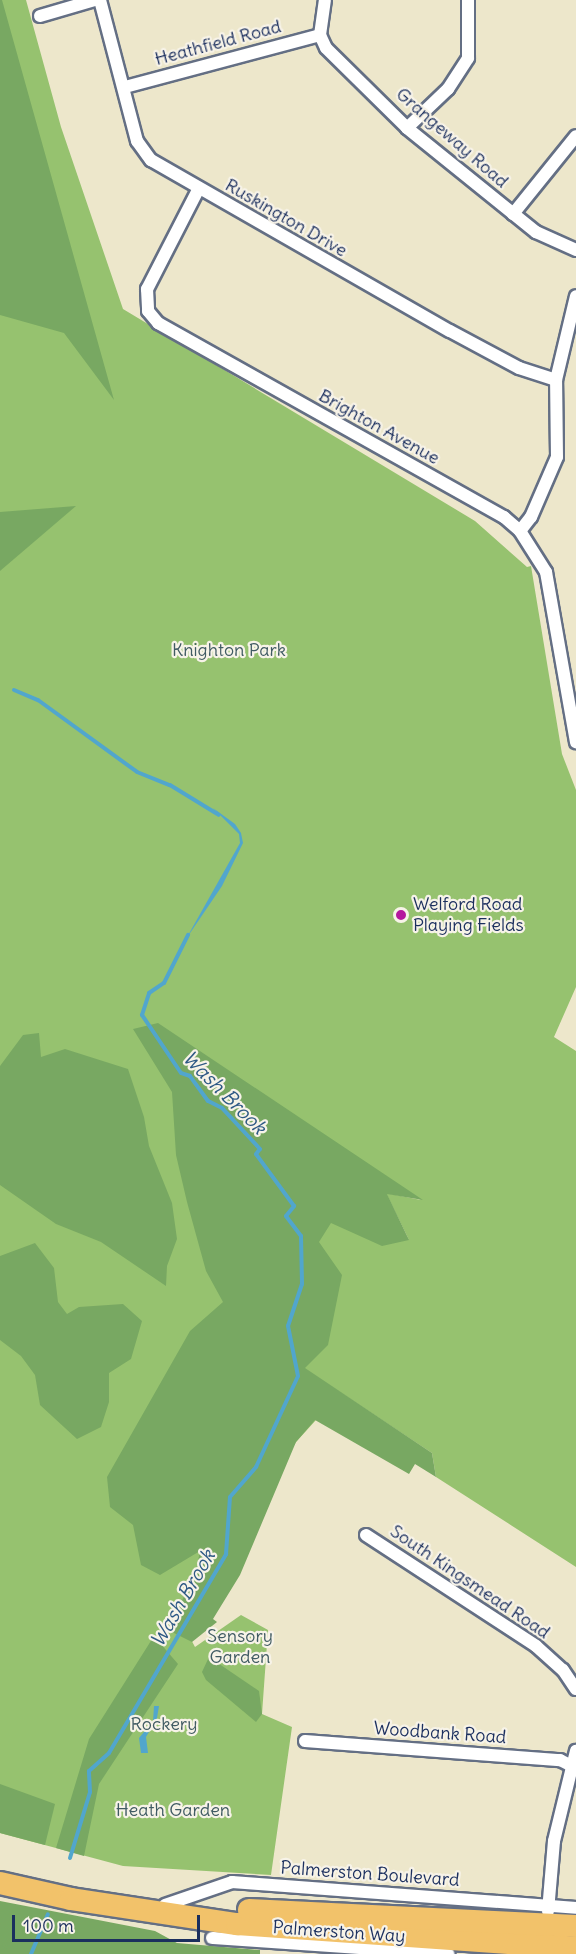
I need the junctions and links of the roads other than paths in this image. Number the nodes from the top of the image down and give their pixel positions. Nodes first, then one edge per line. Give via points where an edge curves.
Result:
1 (98, 0) edge
2 (325, 0) edge
3 (468, 0) edge
4 (40, 16) dead end
5 (320, 34) junction
6 (124, 87) junction
7 (408, 128) junction
8 (576, 136) edge
9 (199, 188) junction
10 (513, 214) junction
11 (576, 250) edge
12 (576, 296) edge
13 (556, 380) junction
14 (520, 531) junction
15 (576, 742) edge
16 (366, 1534) dead end
17 (576, 1689) edge
18 (305, 1741) dead end
19 (576, 1751) edge
20 (570, 1765) junction
21 (0, 1882) edge
22 (104, 1903) junction
23 (576, 1908) edge
24 (548, 1915) junction
25 (576, 1926) edge
26 (212, 1938) dead end
27 (576, 1942) edge
28 (576, 1948) edge
29 (448, 1954) edge

1 - 4 street
1 - 6 street, Ruskington Drive
2 - 5 street
3 - 7 street via 468,58 448,89
5 - 6 street, Heathfield Road
5 - 7 street, Grangeway Road via 326,48
6 - 9 street, Ruskington Drive via 137,141 152,160
7 - 10 street, Grangeway Road
8 - 10 street
9 - 13 street, Ruskington Drive via 509,363
9 - 14 street, Brighton Avenue via 147,289 148,311 158,323 504,518
10 - 11 street, Grangeway Road via 536,232
12 - 13 street
13 - 14 street via 557,458 531,517
14 - 15 street, Brighton Avenue via 546,572
16 - 17 street, South Kingsmead Road via 536,1646 563,1670
18 - 20 street, Woodbank Road via 560,1760
19 - 20 street
20 - 24 street via 554,1841
21 - 22 highway, Palmerston Way
22 - 24 highway, Palmerston Way
22 - 28 highway, Palmerston Way via 237,1924
23 - 24 street
24 - 25 highway, Palmerston Way
24 - 27 highway via 553,1936
26 - 29 street

